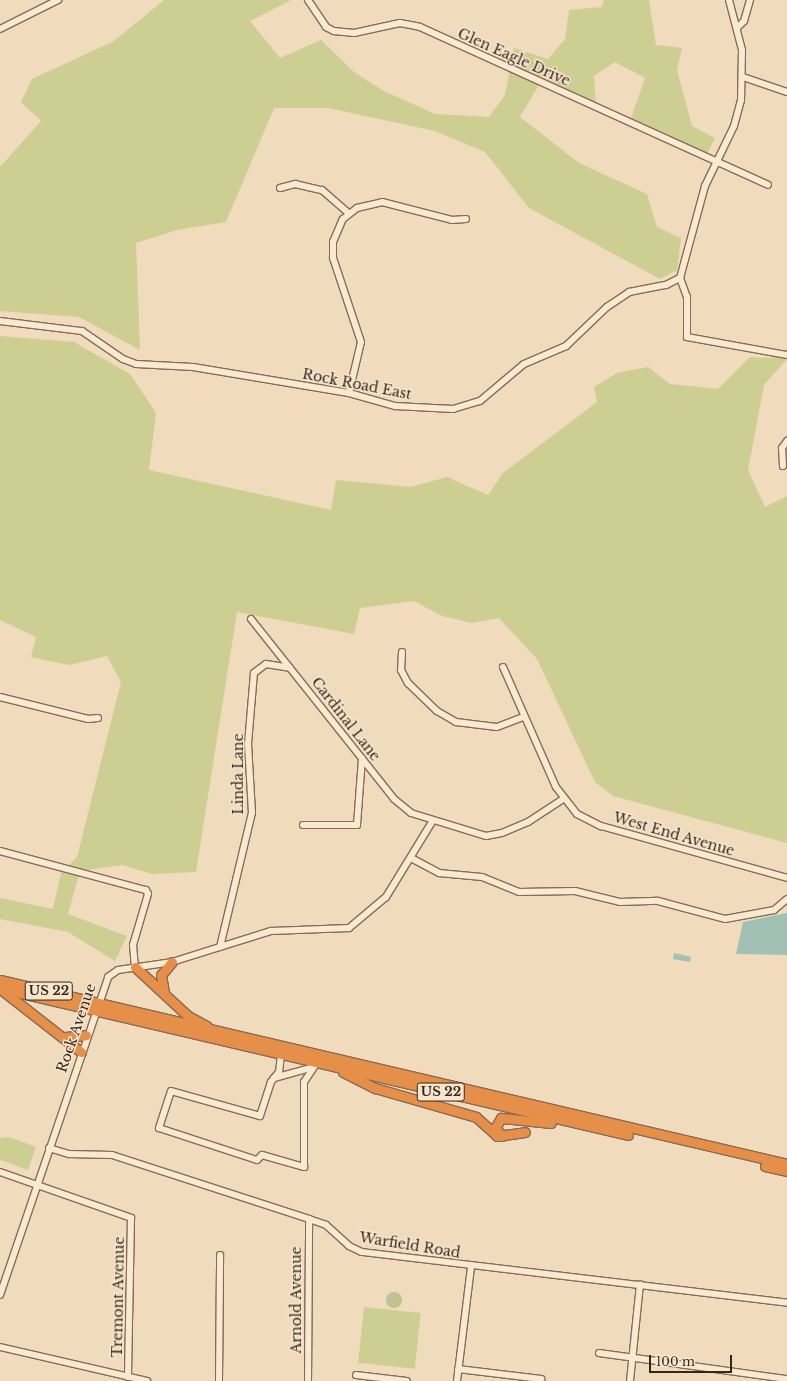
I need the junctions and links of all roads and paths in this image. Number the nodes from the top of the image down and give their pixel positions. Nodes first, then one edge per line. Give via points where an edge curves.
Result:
1 (58, 0) edge
2 (308, 0) edge
3 (729, 0) edge
4 (750, 0) edge
5 (737, 28) junction
6 (0, 29) edge
7 (743, 77) junction
8 (787, 92) edge
9 (717, 161) junction
10 (768, 185) dead end
11 (280, 188) dead end
12 (348, 213) junction
13 (466, 219) dead end
14 (680, 278) junction
15 (0, 321) edge
16 (787, 355) edge
17 (349, 393) junction
18 (787, 441) edge
19 (784, 466) dead end
20 (251, 619) dead end
21 (402, 652) dead end
22 (503, 667) dead end
23 (290, 668) junction
24 (0, 697) edge
25 (523, 717) junction
26 (98, 718) dead end
27 (362, 758) junction
28 (563, 799) junction
29 (432, 822) junction
30 (303, 825) dead end
31 (0, 851) edge
32 (411, 858) junction
33 (787, 878) edge
34 (787, 899) edge
35 (220, 947) junction
36 (172, 962) junction
37 (136, 967) junction
38 (0, 980) edge
39 (0, 989) edge
40 (164, 994) junction
41 (96, 1006) junction
42 (223, 1033) junction
43 (86, 1036) junction
44 (65, 1037) junction
45 (80, 1052) junction
46 (281, 1054) junction
47 (315, 1065) junction
48 (338, 1068) junction
49 (274, 1078) junction
50 (580, 1124) junction
51 (525, 1132) dead end
52 (502, 1136) junction
53 (49, 1148) junction
54 (787, 1164) edge
55 (787, 1171) edge
56 (0, 1172) edge
57 (36, 1185) junction
58 (309, 1219) junction
59 (220, 1254) dead end
60 (471, 1267) junction
61 (640, 1285) junction
62 (0, 1295) edge
63 (787, 1303) edge
64 (0, 1347) edge
65 (599, 1354) dead end
66 (631, 1358) junction
67 (458, 1369) junction
68 (356, 1375) dead end
69 (128, 1377) junction
70 (541, 1379) dead end
71 (787, 1379) edge
72 (147, 1381) edge
73 (219, 1381) edge
74 (308, 1381) edge
75 (407, 1381) edge
76 (457, 1381) edge
77 (630, 1381) edge

1 - 6 street
2 - 9 street, Glen Eagle Drive via 326,26 334,31 354,33 410,24
3 - 5 street
4 - 5 street via 744,21
5 - 7 street
7 - 8 street
7 - 9 street via 734,126
9 - 10 street, Glen Eagle Drive
9 - 14 street via 698,209
11 - 12 street via 294,184 322,190
12 - 13 street via 366,204 382,202 452,220
12 - 17 street via 336,233 332,251 361,335
14 - 16 street via 687,297 687,337
14 - 17 street, Rock Road East via 619,298 566,346 524,364 468,406 422,409 374,402
15 - 17 street, Rock Road East via 82,330 123,359 136,364 193,367
18 - 19 street via 782,448
20 - 23 street, Cardinal Lane
21 - 25 street via 401,670 408,683 437,712 456,722 497,727
22 - 25 street, West End Avenue
23 - 27 street, Cardinal Lane
23 - 35 street, Linda Lane via 266,664 255,670 248,744 252,813
24 - 26 street via 88,719
25 - 28 street, West End Avenue
27 - 29 street, Cardinal Lane via 405,809
27 - 30 street via 357,825
28 - 29 street via 502,833 479,836
28 - 33 street, West End Avenue via 577,814 600,826
29 - 32 street, Rock Avenue
31 - 37 street via 139,887 148,894 133,945
32 - 34 street via 439,873 482,878 519,892 575,891 620,902 658,901 725,919 774,910
32 - 35 street, Rock Avenue via 386,897 349,928 271,931
35 - 36 street, Rock Avenue
36 - 37 street, Rock Avenue
36 - 40 highway via 161,975
37 - 40 highway
37 - 41 street, Rock Avenue via 118,970 108,977
38 - 41 highway, US 22
39 - 41 highway, US 22
39 - 44 highway via 20,1002 52,1030
40 - 42 highway via 188,1016
41 - 42 highway, US 22
41 - 43 street, Rock Avenue
41 - 46 highway, US 22
42 - 54 highway, US 22
43 - 44 highway
43 - 45 street, Rock Avenue
44 - 45 highway
45 - 53 street, Rock Avenue
46 - 47 highway, US 22
46 - 49 street
47 - 48 highway, US 22
47 - 49 street
47 - 49 street via 304,1082 304,1167 262,1155 257,1160 159,1128 171,1091 260,1116
48 - 50 highway, US 22
48 - 52 highway via 370,1086 476,1117 492,1133
50 - 52 highway via 502,1118 495,1128
50 - 55 highway, US 22
51 - 52 highway
53 - 57 street, Rock Avenue
53 - 58 street, Warfield Road via 69,1154 112,1155
56 - 57 street
57 - 62 street, Rock Avenue
57 - 69 street, Tremont Avenue via 131,1218
58 - 60 street, Warfield Road via 326,1225 349,1246 362,1252
58 - 74 street, Arnold Avenue
59 - 73 street
60 - 61 street, Warfield Road
60 - 67 street
61 - 63 street, Warfield Road
61 - 66 street
64 - 69 street
65 - 66 street
66 - 71 street
66 - 77 street
67 - 70 street
67 - 76 street
68 - 75 street
69 - 72 street

